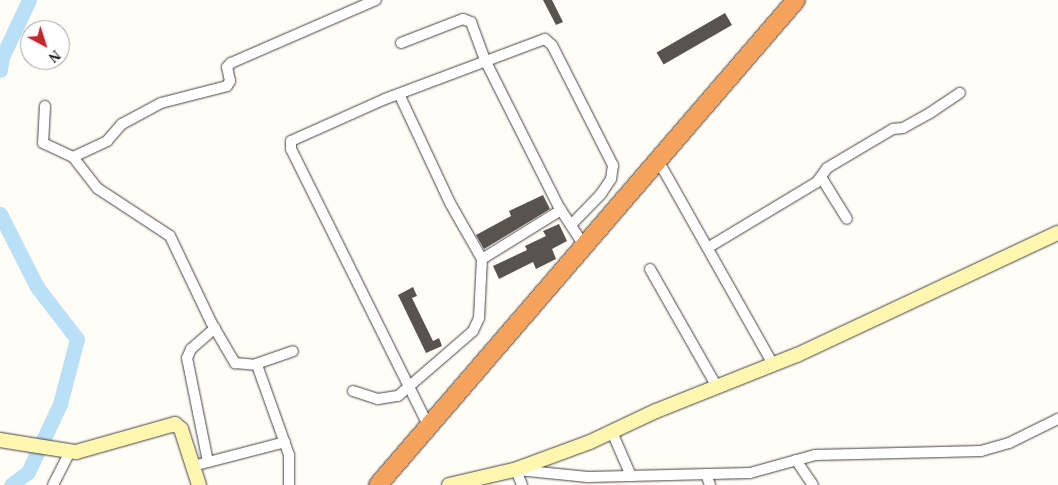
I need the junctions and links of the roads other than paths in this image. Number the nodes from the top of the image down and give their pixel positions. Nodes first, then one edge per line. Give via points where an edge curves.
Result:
1 (376, 0) edge
2 (796, 0) edge
3 (401, 43) dead end
4 (485, 60) junction
5 (960, 93) dead end
6 (398, 94) junction
7 (45, 106) dead end
8 (73, 158) junction
9 (660, 162) junction
10 (821, 177) junction
11 (560, 210) junction
12 (847, 219) dead end
13 (571, 225) junction
14 (1058, 233) edge
15 (585, 247) junction
16 (709, 247) junction
17 (482, 259) junction
18 (650, 269) dead end
19 (215, 328) junction
20 (293, 351) dead end
21 (256, 364) junction
22 (774, 364) junction
23 (410, 387) junction
24 (717, 387) junction
25 (353, 391) dead end
26 (1058, 420) edge
27 (429, 426) junction
28 (612, 432) junction
29 (7, 442) edge
30 (285, 442) junction
31 (65, 452) junction
32 (796, 460) junction
33 (208, 462) junction
34 (193, 466) junction
35 (515, 470) junction
36 (555, 474) junction
37 (706, 474) junction
38 (631, 476) junction
39 (618, 480) edge
40 (476, 482) edge
41 (52, 485) edge
42 (199, 485) edge
43 (289, 485) edge
44 (378, 485) edge
45 (449, 485) edge
46 (522, 485) edge
47 (559, 485) edge
48 (710, 485) edge
49 (813, 485) edge

1 - 8 street via 231,63 227,67 230,81 226,86 161,103 122,124 107,141
2 - 9 highway
3 - 4 street via 466,19 471,22
4 - 6 street
4 - 11 street
4 - 13 street via 541,38 552,45 613,165 611,179
5 - 10 street via 930,113 902,128 893,129 827,168
6 - 17 street via 450,203
6 - 23 street via 294,137 290,144
7 - 8 street via 43,143
8 - 19 street via 97,188 170,236
9 - 15 highway
9 - 16 street
10 - 12 street
10 - 16 street
11 - 13 street
11 - 17 street
13 - 15 street
14 - 22 street
15 - 27 highway
16 - 22 street
17 - 23 street via 477,326
18 - 24 street
19 - 21 street via 236,364
19 - 33 street via 191,349 187,358
20 - 21 street
21 - 30 street
22 - 24 street
23 - 25 street via 388,398
23 - 27 street
24 - 28 street
26 - 32 street via 981,451 815,455
27 - 44 highway
28 - 35 street
28 - 38 street
29 - 31 street
30 - 33 street
30 - 43 street via 290,461
31 - 34 street via 175,424 181,429
31 - 41 street
32 - 37 street via 756,473
32 - 49 street
33 - 34 street
34 - 42 street
35 - 36 street
35 - 40 street
35 - 46 street
36 - 39 street
36 - 47 street
37 - 38 street
37 - 48 street
38 - 39 street
40 - 45 street

